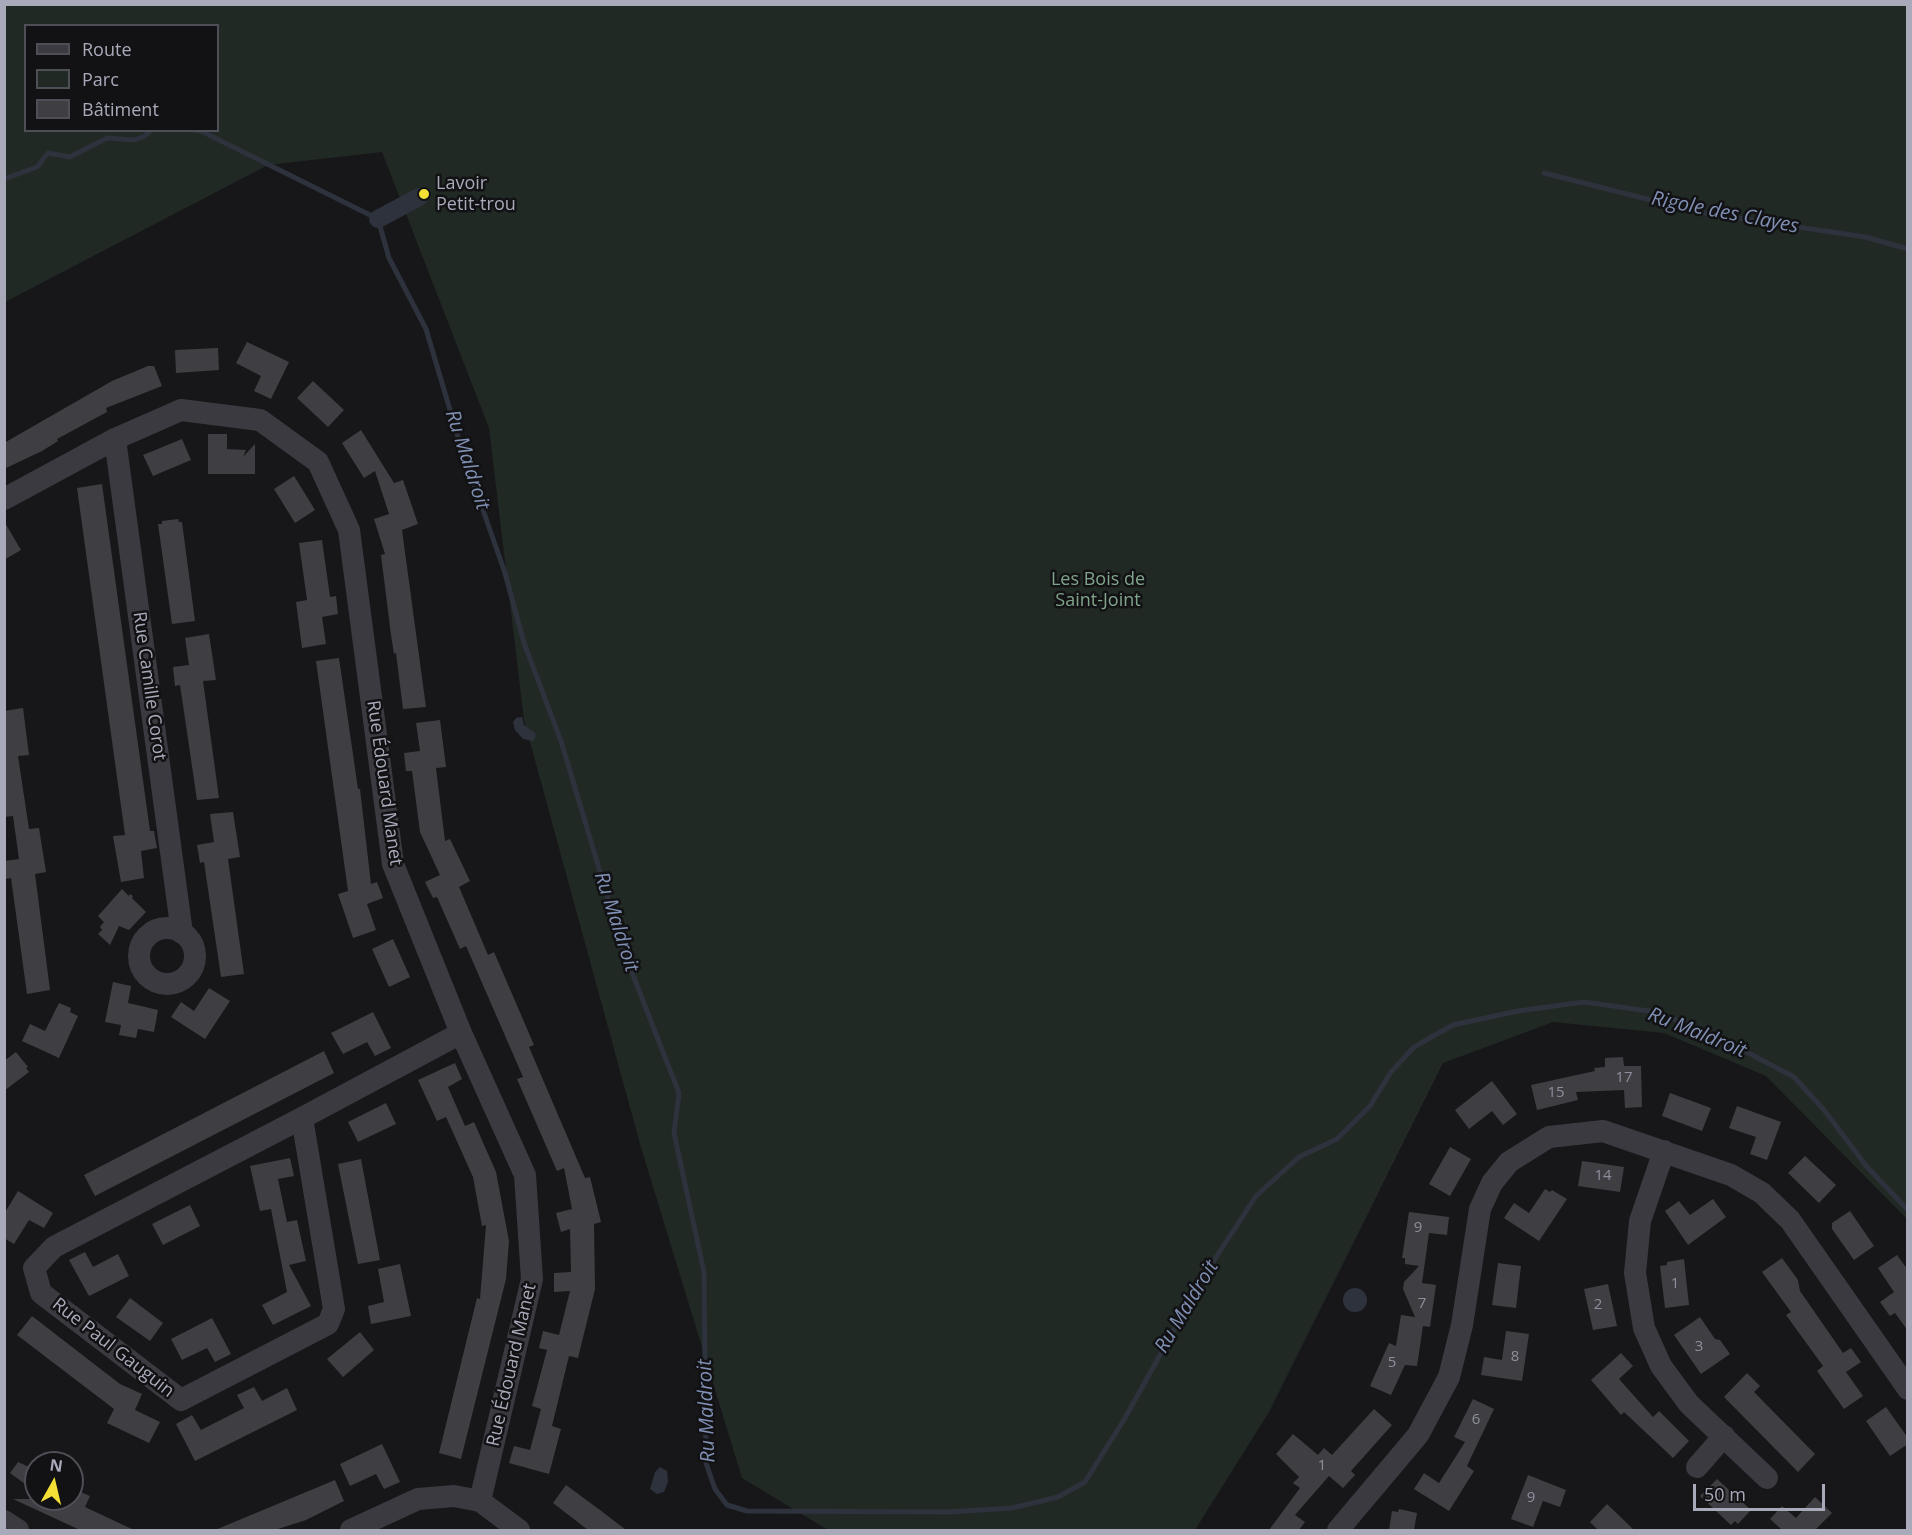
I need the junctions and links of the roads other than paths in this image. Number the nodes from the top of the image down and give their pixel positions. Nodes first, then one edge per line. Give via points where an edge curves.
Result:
1 (115, 439) junction
2 (4, 499) edge
3 (182, 933) dead end
4 (461, 1032) junction
5 (302, 1118) junction
6 (1664, 1151) junction
7 (1908, 1389) edge
8 (1724, 1436) junction
9 (1697, 1467) dead end
10 (1767, 1478) dead end
11 (480, 1501) junction
12 (4, 1521) edge
13 (1341, 1529) edge
14 (18, 1530) edge
15 (351, 1530) edge
16 (519, 1530) edge

1 - 2 street, Rue Édouard Manet
1 - 3 street, Rue Camille Corot
1 - 4 street, Rue Édouard Manet via 181,410 260,420 318,462 349,530 393,864
4 - 5 street, Rue Paul Gauguin
4 - 11 street, Rue Édouard Manet via 525,1175 532,1279
5 - 5 street, Rue Paul Gauguin via 54,1247 34,1268 41,1293 181,1400 328,1324 334,1309
6 - 7 street via 1731,1175 1762,1193 1790,1220
6 - 8 street via 1640,1221 1635,1274 1644,1328 1668,1376 1689,1404
6 - 13 street via 1603,1131 1548,1137 1509,1162 1492,1183 1480,1209 1462,1325 1449,1377 1418,1435
8 - 9 street
8 - 10 street
11 - 15 street via 454,1496 418,1499
11 - 16 street
12 - 14 street

